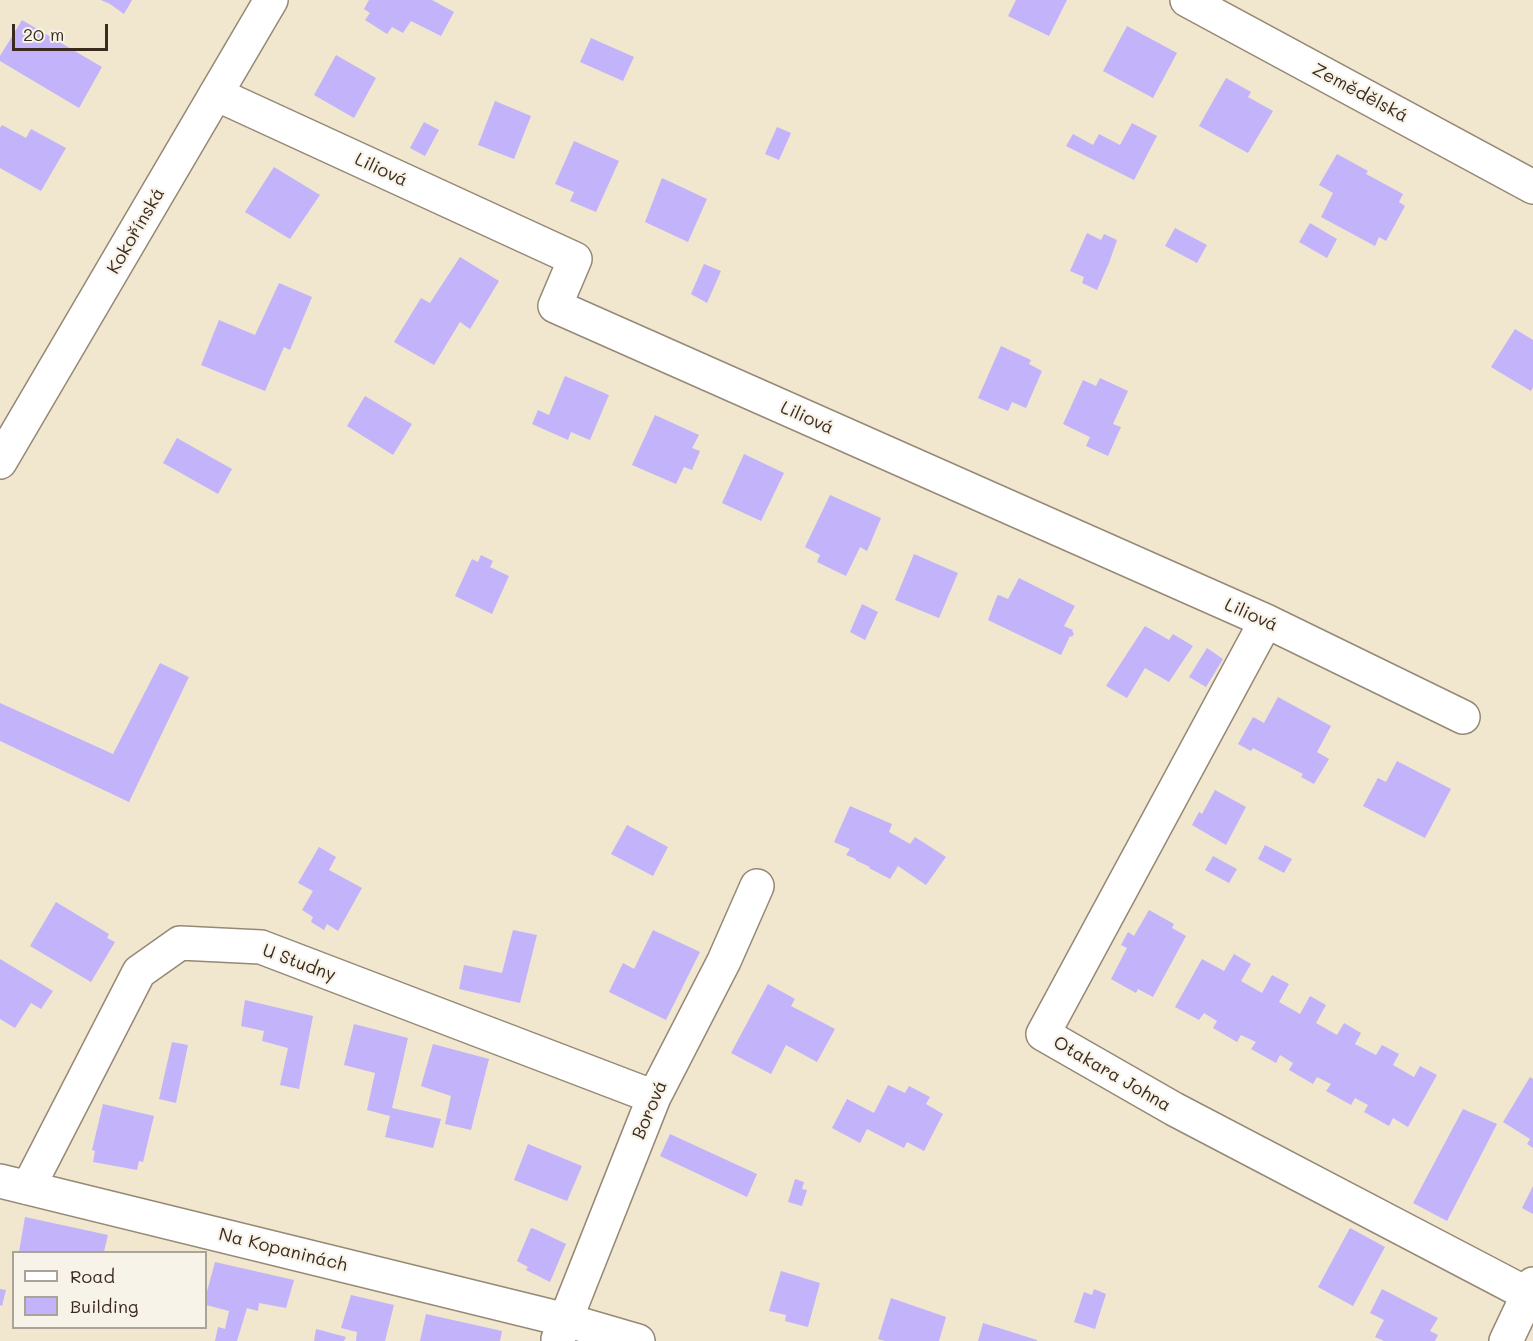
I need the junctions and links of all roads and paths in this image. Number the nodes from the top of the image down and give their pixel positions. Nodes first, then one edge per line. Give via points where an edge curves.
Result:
1 (271, 0) edge
2 (1187, 0) edge
3 (216, 94) junction
4 (1533, 187) edge
5 (0, 462) edge
6 (1266, 621) junction
7 (1463, 717) dead end
8 (757, 886) dead end
9 (654, 1097) junction
10 (14, 1184) edge
11 (1531, 1292) edge
12 (562, 1330) edge
13 (638, 1341) edge
14 (1506, 1341) edge

1 - 3 street, Kokořínská
2 - 4 street, Zemědělská
3 - 5 street, Kokořínská
3 - 6 street, Liliová via 575,259 555,306
6 - 7 street, Liliová
6 - 11 street, Otakara Johna via 1043,1034 1174,1109
8 - 9 street, Borová via 724,961
9 - 10 street, U Studny via 261,947 180,943 139,972
9 - 12 street, Borová
10 - 12 street, Na Kopaninách
11 - 14 street
12 - 13 street, Na Kopaninách

